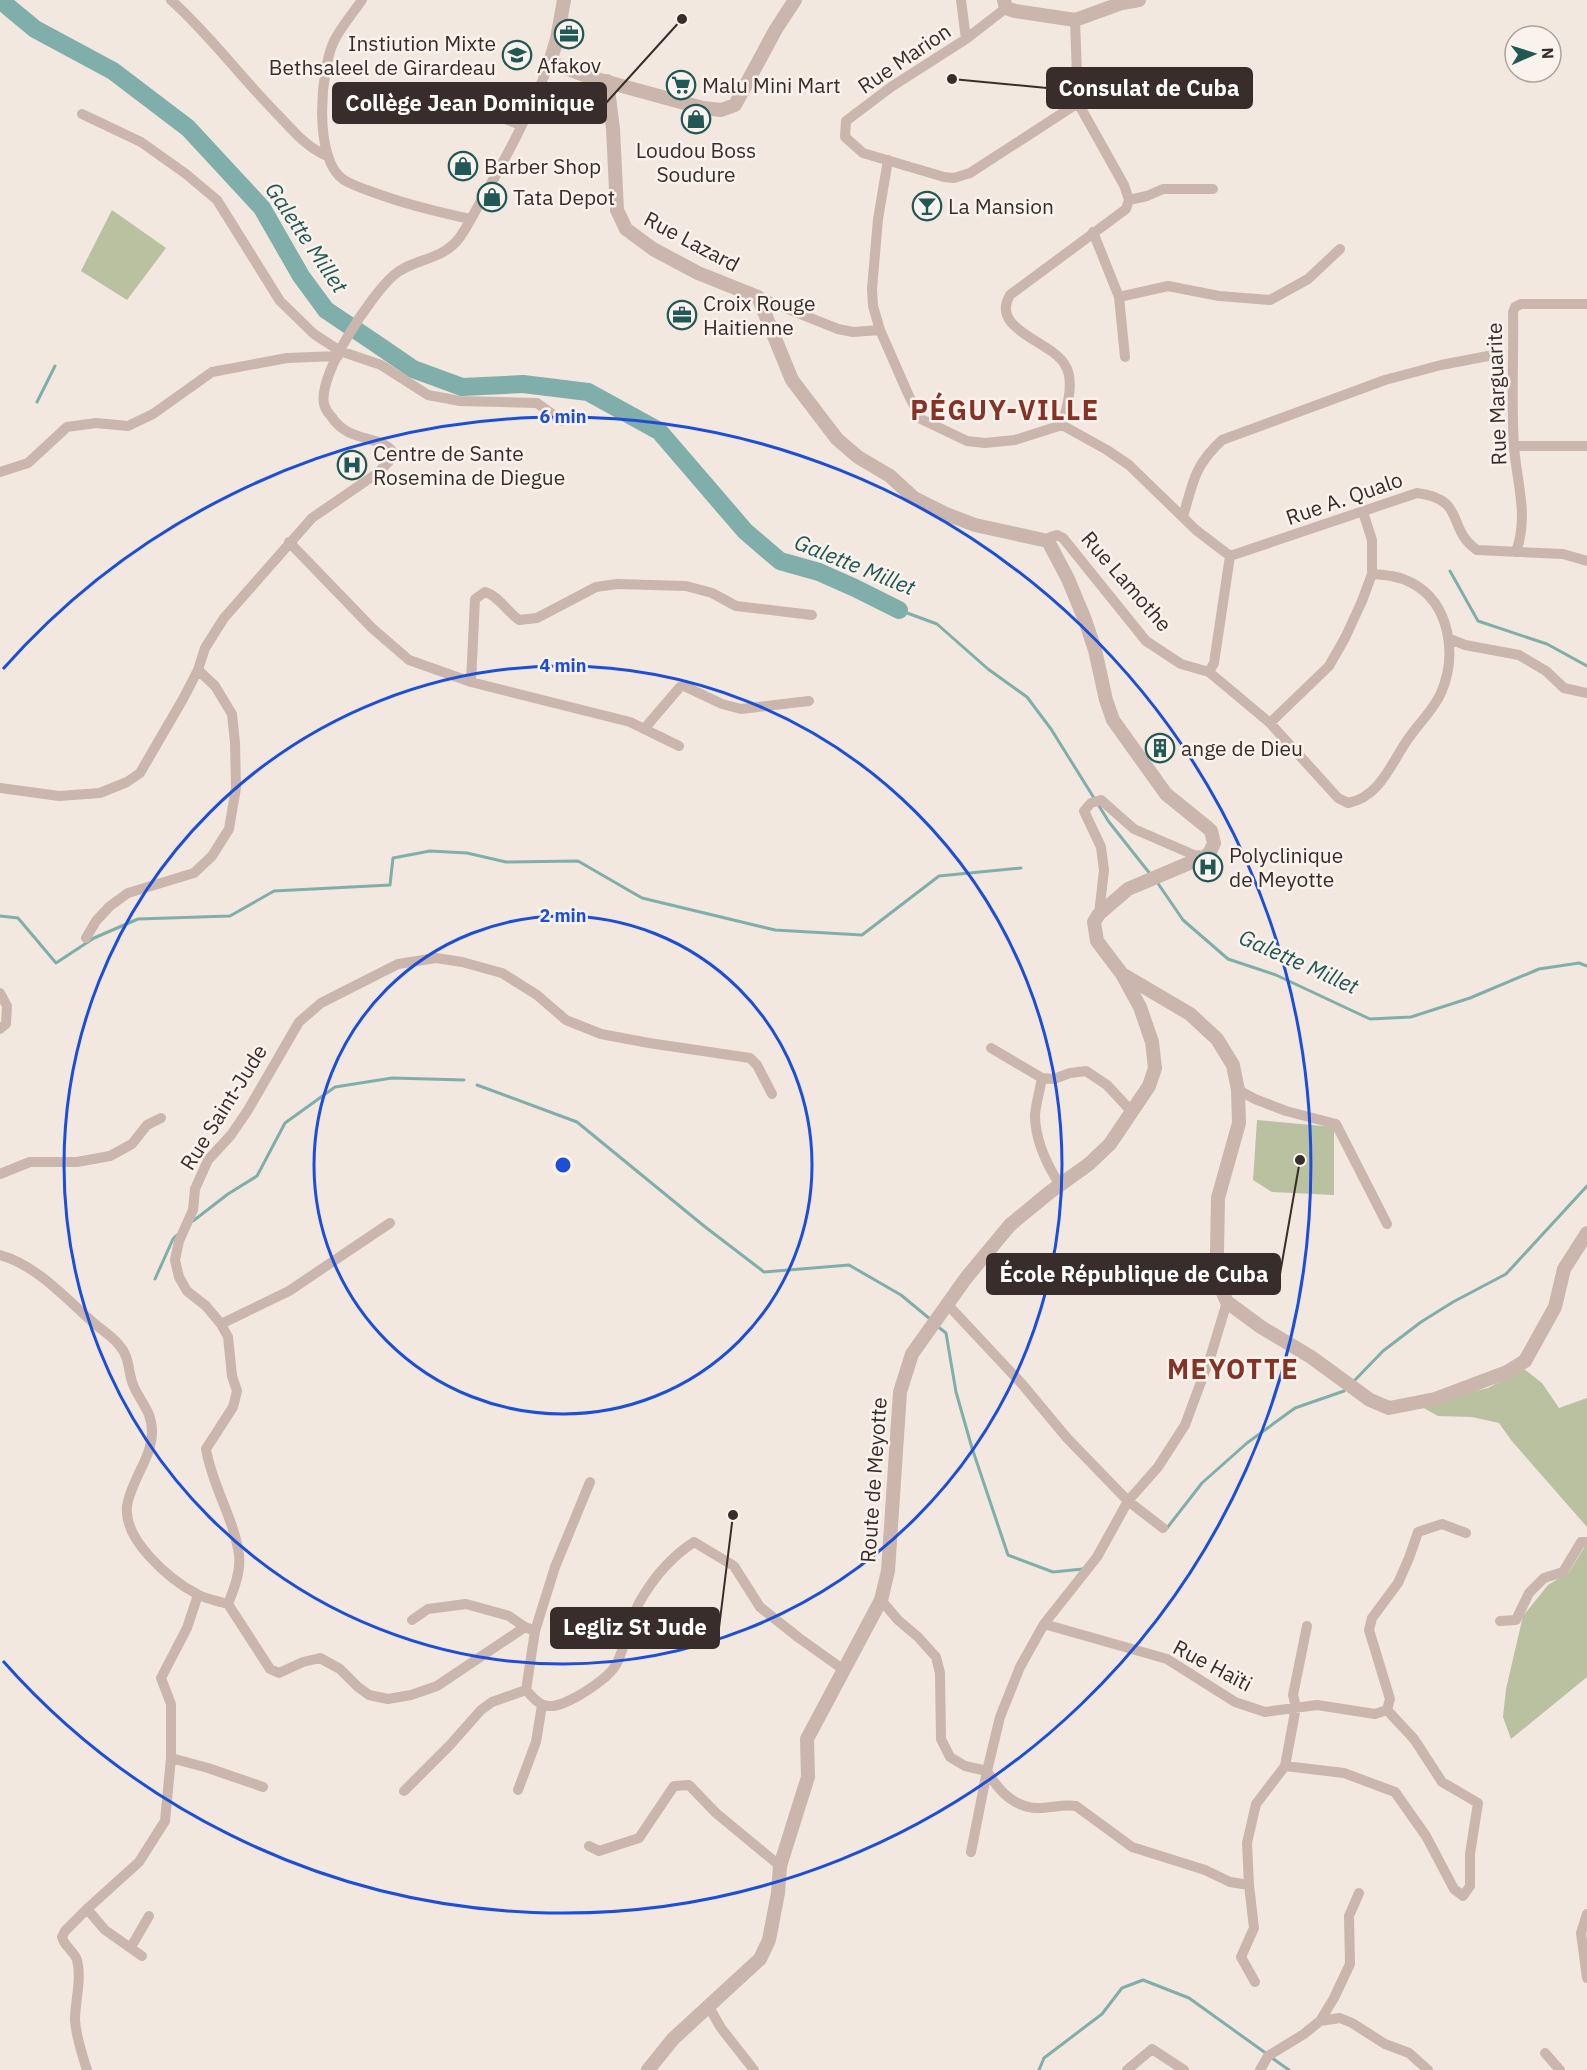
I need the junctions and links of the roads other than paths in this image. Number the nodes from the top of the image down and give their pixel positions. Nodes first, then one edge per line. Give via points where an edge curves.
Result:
1 (171, 0) edge
2 (362, 0) edge
3 (564, 0) edge
4 (795, 0) edge
5 (961, 0) edge
6 (1139, 0) edge
7 (1122, 2) edge
8 (1005, 4) edge
9 (1075, 20) junction
10 (966, 39) junction
11 (550, 62) junction
12 (607, 81) junction
13 (1078, 102) junction
14 (468, 105) dead end
15 (82, 114) dead end
16 (521, 125) junction
17 (327, 156) junction
18 (888, 160) junction
19 (1213, 189) dead end
20 (1129, 200) junction
21 (470, 219) junction
22 (1093, 232) junction
23 (1340, 249) dead end
24 (758, 297) junction
25 (1119, 297) junction
26 (1587, 304) edge
27 (880, 330) junction
28 (341, 349) junction
29 (1488, 356) dead end
30 (1125, 357) dead end
31 (562, 421) dead end
32 (1062, 425) junction
33 (1514, 446) junction
34 (1587, 446) edge
35 (0, 472) edge
36 (1363, 512) junction
37 (1183, 517) junction
38 (1048, 541) junction
39 (289, 542) junction
40 (1516, 552) junction
41 (1230, 556) junction
42 (1587, 561) edge
43 (1372, 574) junction
44 (812, 615) dead end
45 (1450, 639) junction
46 (198, 670) junction
47 (1209, 672) junction
48 (471, 682) junction
49 (1587, 693) edge
50 (809, 701) dead end
51 (1270, 723) junction
52 (644, 729) junction
53 (679, 746) dead end
54 (0, 788) edge
55 (1206, 855) junction
56 (1099, 914) junction
57 (86, 938) dead end
58 (1122, 974) junction
59 (0, 993) edge
60 (0, 1029) edge
61 (991, 1048) dead end
62 (1042, 1078) junction
63 (1238, 1090) junction
64 (772, 1094) dead end
65 (1132, 1112) junction
66 (161, 1118) dead end
67 (0, 1173) edge
68 (1060, 1185) junction
69 (390, 1223) dead end
70 (1386, 1224) dead end
71 (1587, 1233) edge
72 (0, 1255) edge
73 (1227, 1302) junction
74 (948, 1305) junction
75 (221, 1324) junction
76 (590, 1482) dead end
77 (1128, 1501) junction
78 (1163, 1528) dead end
79 (1466, 1533) dead end
80 (1587, 1542) edge
81 (198, 1595) junction
82 (881, 1600) junction
83 (228, 1604) junction
84 (412, 1620) dead end
85 (1500, 1621) dead end
86 (1044, 1624) junction
87 (1307, 1626) dead end
88 (530, 1629) junction
89 (844, 1670) junction
90 (526, 1690) junction
91 (542, 1705) junction
92 (1296, 1707) junction
93 (1387, 1710) junction
94 (171, 1758) junction
95 (1285, 1766) junction
96 (987, 1771) junction
97 (263, 1787) dead end
98 (518, 1790) dead end
99 (404, 1791) dead end
100 (589, 1846) dead end
101 (971, 1852) dead end
102 (780, 1866) junction
103 (1249, 1885) junction
104 (1359, 1893) dead end
105 (87, 1909) junction
106 (1587, 1914) edge
107 (149, 1916) dead end
108 (131, 1947) junction
109 (142, 1956) dead end
110 (1587, 1978) edge
111 (1255, 1982) dead end
112 (709, 2007) junction
113 (1320, 2020) junction
114 (1545, 2054) dead end
115 (87, 2070) edge
116 (648, 2070) edge
117 (754, 2070) edge
118 (1127, 2070) edge
119 (1184, 2070) edge
120 (1260, 2070) edge
121 (1428, 2070) edge
122 (1560, 2070) edge

1 - 17 street via 262,100 296,134
2 - 17 street via 334,40 326,64 322,111
3 - 11 street
4 - 12 street via 735,105 721,110 703,108
5 - 10 street
6 - 7 street
7 - 9 street
8 - 9 street
8 - 10 street, Rue Marion
9 - 13 street
10 - 18 street, Rue Marion via 846,121 845,137 863,153
11 - 12 street
11 - 16 street
12 - 24 street, Rue Lazard via 617,210 626,229 683,265
13 - 18 street, Rue Marion via 970,174 944,177
13 - 20 street
14 - 16 street
15 - 28 street via 141,142 217,200 280,301 314,334
16 - 21 street
17 - 21 street via 342,179 419,208
18 - 27 street via 872,289
19 - 20 street via 1163,189
20 - 22 street via 1126,209
21 - 28 street via 448,249 395,274 368,306
22 - 25 street
22 - 32 street via 1010,295 1006,303 1005,311 1016,329 1065,364 1069,376
23 - 25 street via 1308,279 1270,300 1168,286
24 - 27 street, Rue Lazard via 838,329
24 - 38 street, Rue Lamothe via 792,380 837,439 858,458 890,476 914,498 946,514 975,525
25 - 30 street
26 - 33 street, Rue Marguarite via 1515,307
27 - 32 street via 921,419 944,432 985,443 1015,440
28 - 31 street via 381,365 428,395 460,401 537,403
28 - 35 street via 212,372 128,426 96,423 67,427 28,463
28 - 39 street via 324,384 324,406 345,431 387,444 392,451 390,460 379,472 312,518
29 - 37 street via 1385,380 1222,440 1198,467
32 - 37 street via 1129,465
33 - 34 street
33 - 40 street, Rue Marguarite via 1523,520
36 - 40 street, Rue A. Qualo via 1417,493 1432,495 1449,507 1468,544 1477,550
36 - 41 street, Rue A. Qualo
36 - 43 street via 1372,540
37 - 41 street
38 - 47 street, Rue Lamothe via 1057,535 1063,538 1146,641 1181,664
38 - 55 street, Rue Lamothe via 1085,620 1113,720 1166,794 1211,831 1214,843
39 - 46 street via 224,618 205,648
39 - 48 street via 409,660
40 - 42 street, Rue A. Qualo via 1563,554
41 - 47 street via 1214,663
43 - 45 street via 1397,576 1421,589 1439,610
43 - 51 street via 1329,666
44 - 48 street via 736,606 712,593 686,586 617,584 596,587 537,618 519,620 493,594 485,592 475,599
45 - 49 street via 1519,656 1546,671 1564,688
45 - 51 street, Rue Lamothe via 1449,672 1433,707 1377,787 1356,802 1338,798
46 - 54 street via 148,761 127,782 100,793 59,796
46 - 57 street via 215,686 232,714 236,789 229,829 212,856 194,873 128,893 103,913
47 - 51 street, Rue Lamothe
48 - 52 street via 601,713
50 - 52 street via 741,709 684,686
52 - 53 street
55 - 56 street via 1128,889
55 - 56 street via 1194,855 1134,829 1101,800 1095,800 1084,811 1101,847 1104,870
56 - 58 street via 1094,922 1096,940
58 - 63 street via 1190,1014 1217,1039 1233,1065
58 - 65 street, Route de Meyotte via 1152,1042 1155,1068 1149,1086
59 - 60 street via 7,1006 6,1024
61 - 62 street
62 - 65 street via 1086,1071 1107,1085
62 - 68 street via 1036,1121 1047,1165
63 - 70 street via 1286,1111 1336,1124
63 - 73 street via 1239,1123 1218,1198 1218,1282
64 - 75 street, Rue Saint-Jude via 750,1058 602,1034 566,1020 537,995 501,973 462,962 436,958 398,964 321,1003 299,1022 248,1110 208,1160 195,1189 193,1210 175,1260 187,1291
65 - 68 street, Route de Meyotte via 1110,1144
66 - 67 street via 147,1125 132,1144 110,1156 77,1162 30,1162
68 - 74 street, Route de Meyotte via 1010,1224
69 - 75 street via 289,1291
71 - 73 street via 1564,1269 1555,1307 1525,1361 1468,1388 1406,1406 1389,1408 1371,1400
72 - 81 street via 29,1269 62,1294 119,1345 128,1358 134,1387 150,1416 152,1434 127,1506 129,1524 153,1561
73 - 77 street via 1185,1425 1158,1467
74 - 77 street
74 - 82 street, Route de Meyotte via 912,1354 900,1392 889,1559
75 - 83 street, Rue Saint-Jude via 228,1337 237,1391 232,1407 206,1449 240,1556
76 - 88 street
77 - 78 street
77 - 86 street via 1097,1557
79 - 93 street via 1442,1524 1418,1532 1398,1583 1372,1618 1369,1630 1390,1699
80 - 85 street via 1581,1542 1563,1572 1544,1578 1528,1593 1516,1620
81 - 83 street
81 - 94 street via 187,1628 161,1678 171,1704
82 - 89 street, Route de Meyotte
82 - 96 street via 936,1657 940,1673 940,1739 950,1757 965,1766
83 - 88 street via 270,1669 279,1673 320,1658 340,1669 369,1695 388,1699 437,1686
84 - 88 street via 428,1609 466,1604 508,1616
86 - 92 street, Rue Haïti via 1167,1659 1235,1702 1265,1712
86 - 96 street via 1005,1701
87 - 92 street via 1293,1695
88 - 90 street
89 - 91 street via 760,1607 734,1566 694,1542 677,1553 658,1574 638,1604 616,1665 599,1682 558,1706
89 - 102 street, Route de Meyotte via 807,1739 808,1776
90 - 91 street
90 - 99 street via 481,1710
91 - 98 street via 536,1742
92 - 93 street, Rue Haïti via 1317,1704 1375,1714
92 - 95 street
93 - 95 street via 1413,1739 1442,1782 1478,1803 1470,1854 1470,1886 1463,1896 1454,1889 1426,1836 1395,1792 1344,1773
94 - 97 street
94 - 105 street via 165,1821 139,1862
95 - 103 street via 1256,1804 1247,1843
96 - 101 street
96 - 103 street via 1012,1802 1036,1808 1076,1806 1132,1847 1230,1882
100 - 102 street via 599,1851 639,1838 674,1786 689,1785 716,1814
102 - 112 street, Route de Meyotte via 769,1940 760,1959
103 - 111 street via 1254,1928 1241,1957
104 - 113 street via 1349,1916 1350,1964
105 - 108 street via 105,1930
105 - 115 street via 62,1937 76,1958 75,2021
106 - 110 street via 1581,1933
107 - 108 street
108 - 109 street
112 - 116 street, Route de Meyotte via 673,2039
112 - 117 street
113 - 120 street via 1268,2056
113 - 121 street via 1340,2018 1352,2023 1409,2054
114 - 122 street
118 - 119 street via 1152,2049

